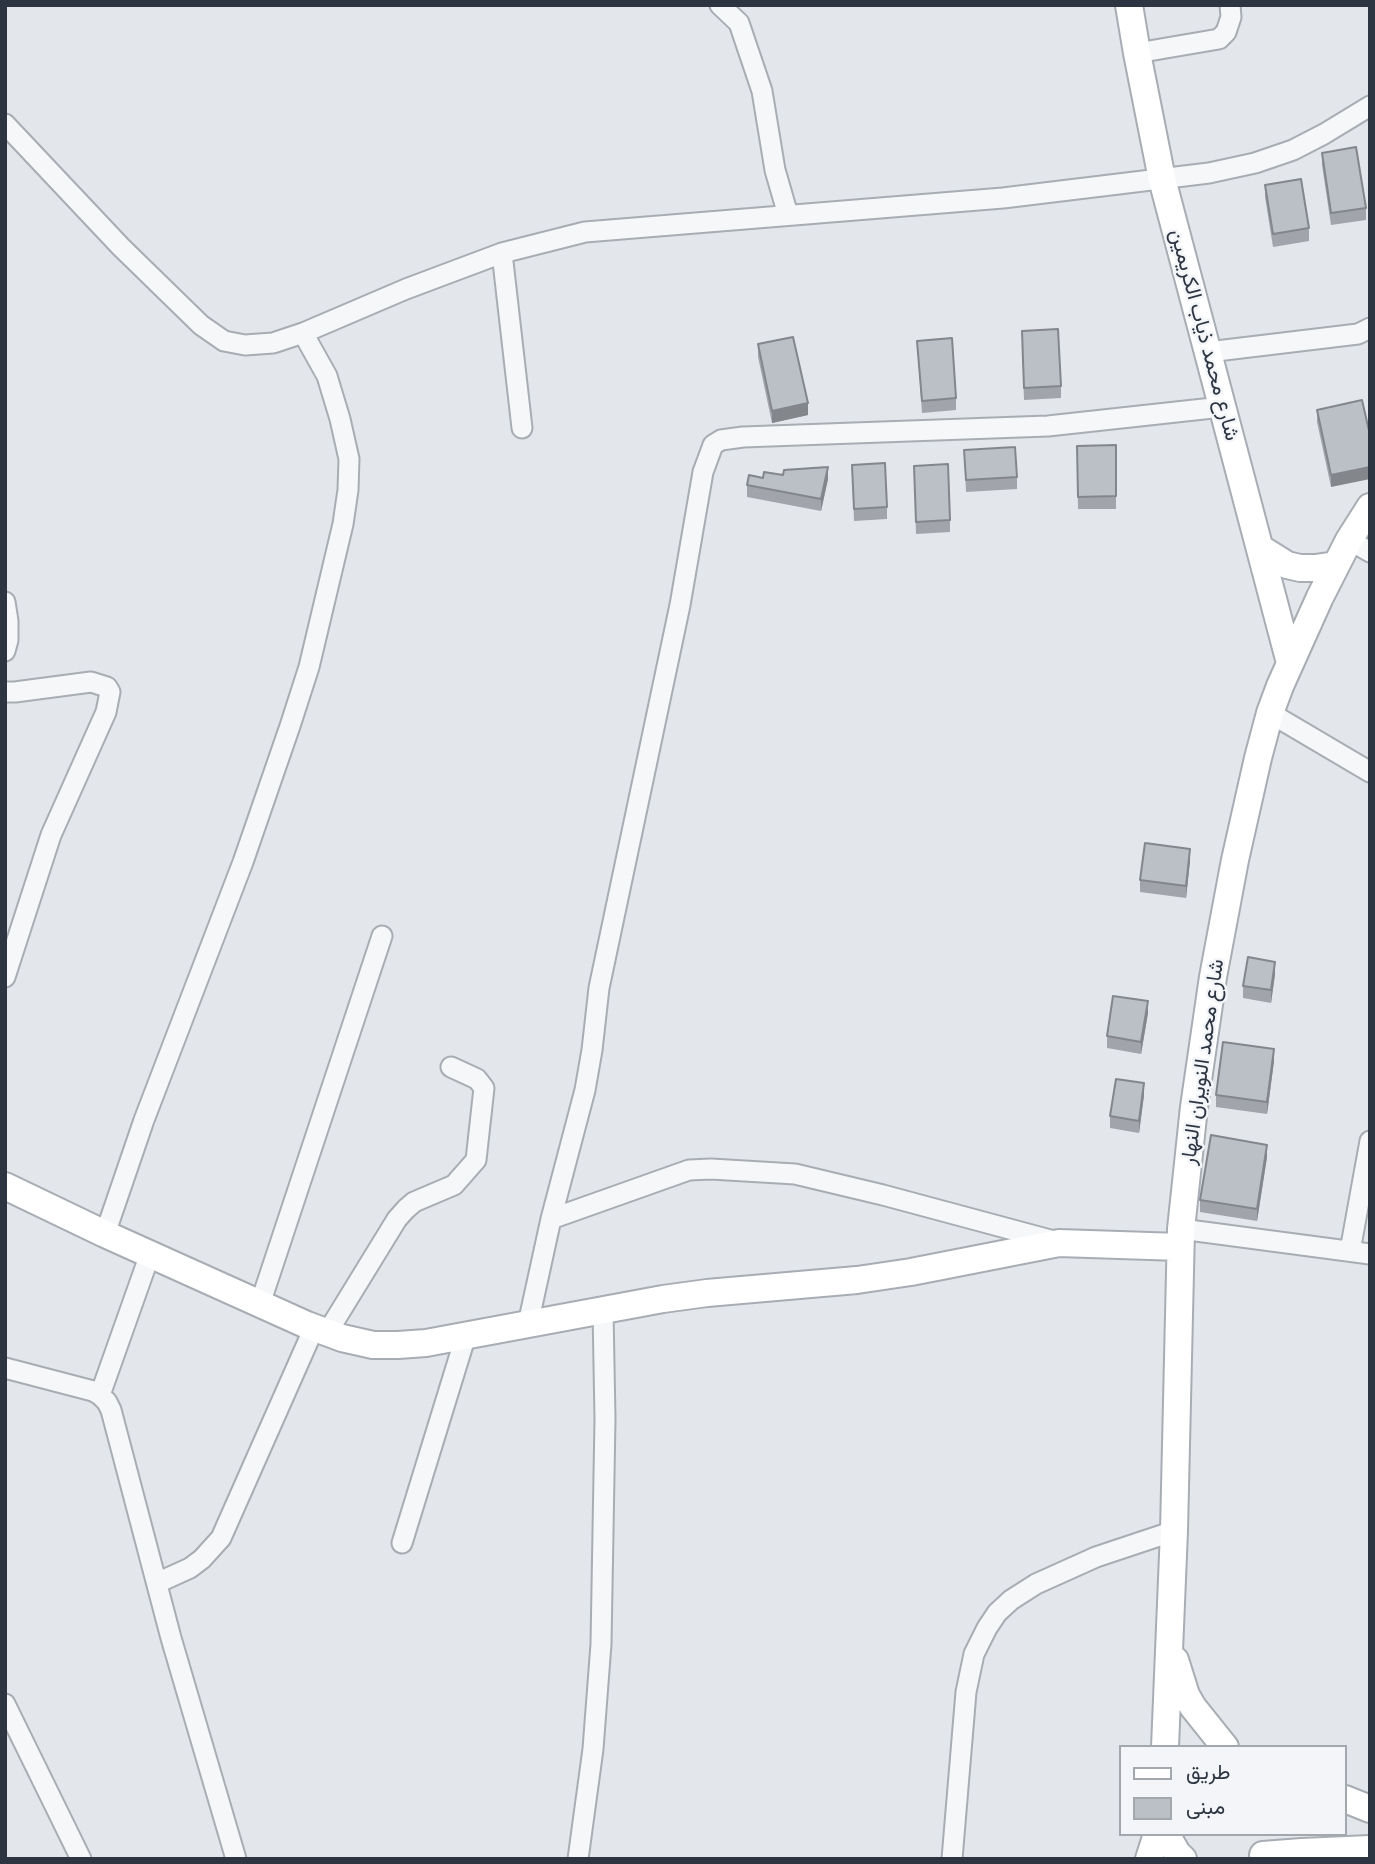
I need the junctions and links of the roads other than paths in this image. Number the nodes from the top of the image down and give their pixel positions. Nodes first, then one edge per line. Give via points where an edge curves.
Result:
1 (720, 5) edge
2 (1129, 5) edge
3 (1230, 5) edge
4 (742, 14) edge
5 (1137, 53) junction
6 (1370, 106) edge
7 (5, 124) edge
8 (1163, 179) junction
9 (788, 215) junction
10 (502, 253) junction
11 (1370, 328) edge
12 (303, 333) junction
13 (1209, 352) junction
14 (1222, 407) junction
15 (522, 428) dead end
16 (1370, 507) edge
17 (1359, 546) edge
18 (1260, 548) junction
19 (1336, 565) junction
20 (5, 602) edge
21 (5, 650) edge
22 (1290, 663) junction
23 (5, 692) edge
24 (1270, 713) junction
25 (1370, 772) edge
26 (382, 936) dead end
27 (5, 977) edge
28 (451, 1067) dead end
29 (1370, 1142) edge
30 (5, 1186) edge
31 (551, 1219) junction
32 (105, 1234) junction
33 (1180, 1238) junction
34 (1059, 1243) junction
35 (1350, 1251) junction
36 (150, 1254) junction
37 (1370, 1254) edge
38 (260, 1304) junction
39 (603, 1310) junction
40 (528, 1324) junction
41 (320, 1330) junction
42 (466, 1335) junction
43 (5, 1368) edge
44 (100, 1395) junction
45 (1174, 1531) junction
46 (402, 1543) dead end
47 (157, 1583) junction
48 (1170, 1645) junction
49 (5, 1704) edge
50 (1165, 1745) edge
51 (1224, 1745) edge
52 (1347, 1800) edge
53 (1370, 1810) edge
54 (1156, 1836) edge
55 (1167, 1836) edge
56 (1266, 1849) edge
57 (1370, 1849) edge
58 (81, 1859) edge
59 (236, 1859) edge
60 (578, 1859) edge
61 (952, 1859) edge
62 (1149, 1859) edge
63 (1183, 1859) edge

1 - 4 street
2 - 5 street, شارع محمد ذياب الكريمين
3 - 5 street via 1226,33 1219,39
4 - 9 street
5 - 8 street, شارع محمد ذياب الكريمين
6 - 8 street via 1293,150 1255,163
7 - 12 street via 121,247 224,341 272,343
8 - 9 street via 1003,198
8 - 13 street, شارع محمد ذياب الكريمين
9 - 10 street via 585,232
10 - 12 street
10 - 15 street
11 - 13 street via 1358,334
12 - 32 street via 327,376 349,459 343,524 290,726
13 - 14 street, شارع محمد ذياب الكريمين
14 - 18 street, شارع محمد ذياب الكريمين
14 - 31 street via 1048,426 743,437 713,445 599,988 585,1090
16 - 17 street, شارع محمد النويران النهار
17 - 19 street, شارع محمد النويران النهار
18 - 19 street via 1300,568
18 - 22 street, شارع محمد ذياب الكريمين
19 - 22 street, شارع محمد النويران النهار
20 - 21 street
22 - 24 street, شارع محمد النويران النهار
23 - 27 street via 91,681 110,692 106,712 51,835
24 - 25 street
24 - 33 street, شارع محمد النويران النهار via 1235,860 1211,990
26 - 38 street
28 - 41 street via 477,1079 484,1088 477,1160 454,1185 406,1209
29 - 35 street
30 - 32 street
31 - 34 street via 689,1171 711,1169 795,1174
31 - 40 street
32 - 36 street
33 - 34 street
33 - 35 street
33 - 45 street, شارع محمد النويران النهار
34 - 39 street via 857,1280 707,1293
35 - 37 street
36 - 38 street
36 - 44 street
38 - 41 street
39 - 40 street
39 - 60 street via 601,1644
40 - 42 street
41 - 42 street via 373,1345 426,1343
41 - 47 street via 221,1538 190,1568
42 - 46 street
43 - 44 street
44 - 47 street via 111,1410
45 - 48 street, شارع محمد النويران النهار
45 - 61 street via 1096,1557 1036,1584 1011,1600 987,1628 974,1654 966,1692
47 - 59 street
48 - 50 street, شارع محمد النويران النهار
48 - 51 street, شارع محمد النويران النهار via 1192,1707
49 - 58 street
52 - 53 street
54 - 62 street
55 - 63 street
56 - 57 street

